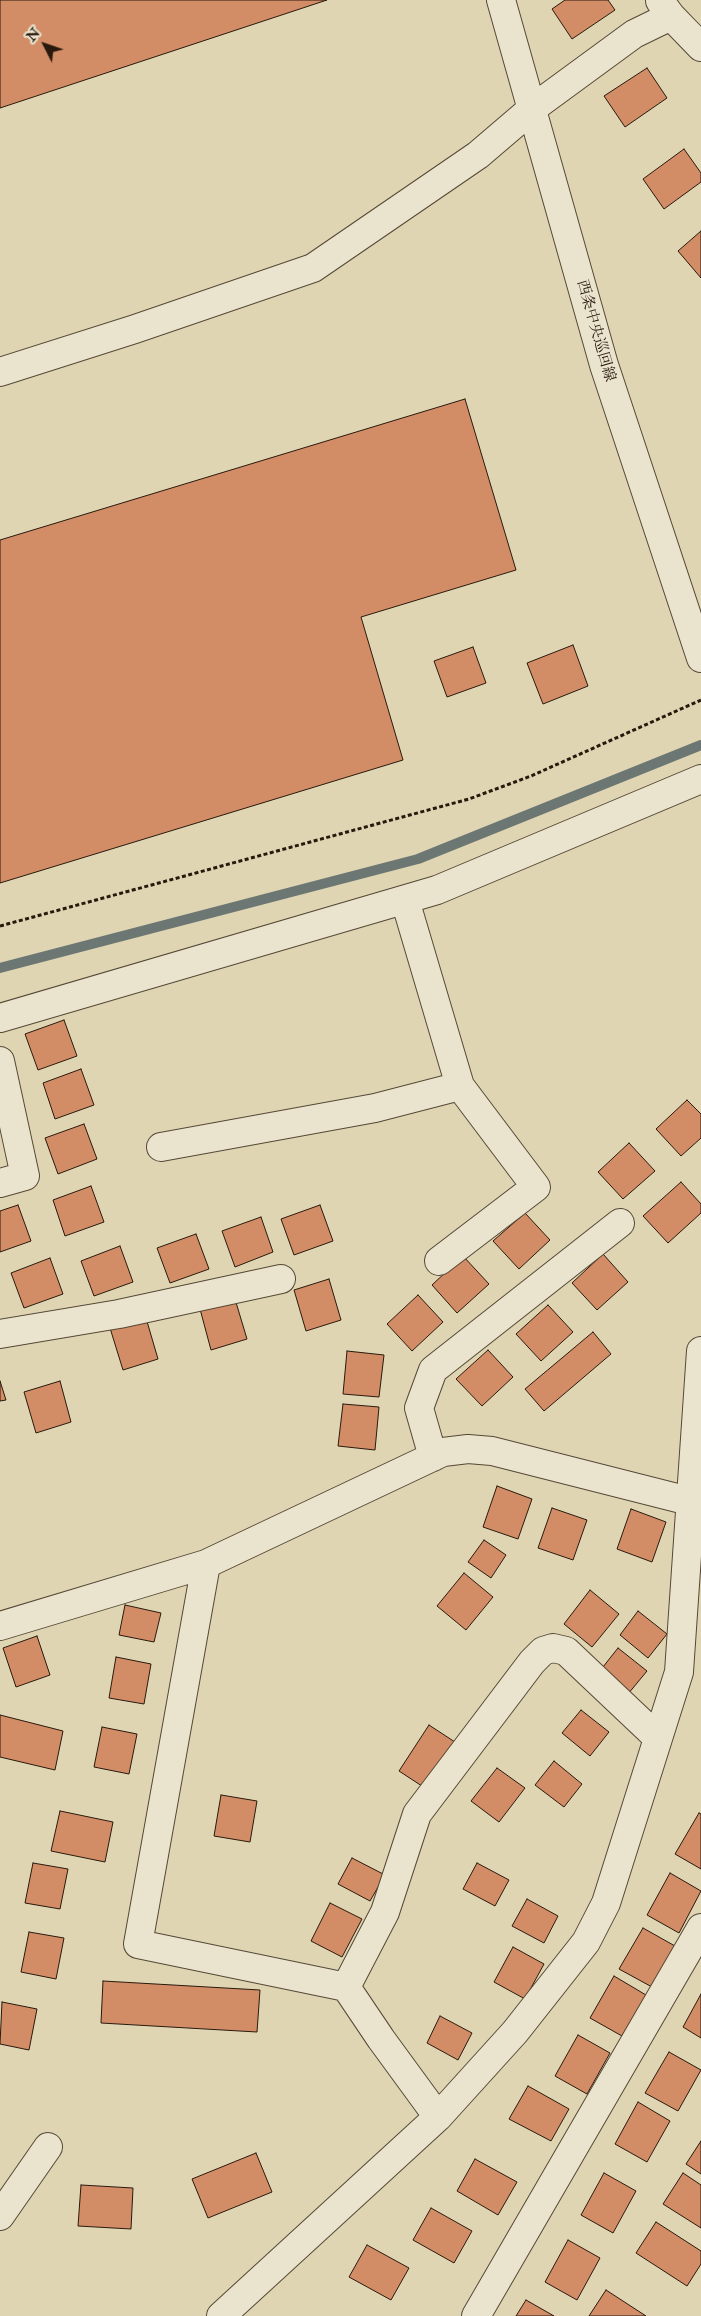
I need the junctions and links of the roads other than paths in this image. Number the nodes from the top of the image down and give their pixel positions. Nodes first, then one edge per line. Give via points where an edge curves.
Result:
1 (501, 0) edge
2 (665, 8) edge
3 (701, 48) edge
4 (533, 108) junction
5 (0, 372) edge
6 (701, 658) edge
7 (701, 779) edge
8 (405, 900) junction
9 (0, 1018) edge
10 (0, 1060) edge
11 (460, 1086) junction
12 (161, 1147) dead end
13 (0, 1183) edge
14 (620, 1223) dead end
15 (439, 1261) dead end
16 (281, 1279) dead end
17 (0, 1334) edge
18 (701, 1350) edge
19 (433, 1457) junction
20 (689, 1501) junction
21 (206, 1564) junction
22 (0, 1626) edge
23 (658, 1738) junction
24 (701, 1928) edge
25 (346, 1987) junction
26 (438, 2117) junction
27 (48, 2146) dead end
28 (0, 2216) edge
29 (221, 2316) edge
30 (476, 2316) edge

1 - 4 street, 西条中央巡回線
2 - 3 street
2 - 4 street
4 - 5 street via 478,155 313,268
4 - 6 street, 西条中央巡回線 via 604,365
7 - 8 street via 437,890
8 - 9 street
8 - 11 street
10 - 13 street via 25,1176
11 - 12 street via 375,1108
11 - 15 street via 536,1187
14 - 19 street via 433,1370 419,1408
16 - 17 street via 119,1314
18 - 20 street
19 - 20 street via 459,1450 492,1451
19 - 21 street
20 - 23 street via 679,1672
21 - 22 street
21 - 25 street via 138,1944
23 - 25 street via 566,1651 553,1648 543,1651 418,1814 385,1912
23 - 26 street via 606,1903 586,1942 515,2032
24 - 30 street
25 - 26 street
26 - 29 street
27 - 28 street

